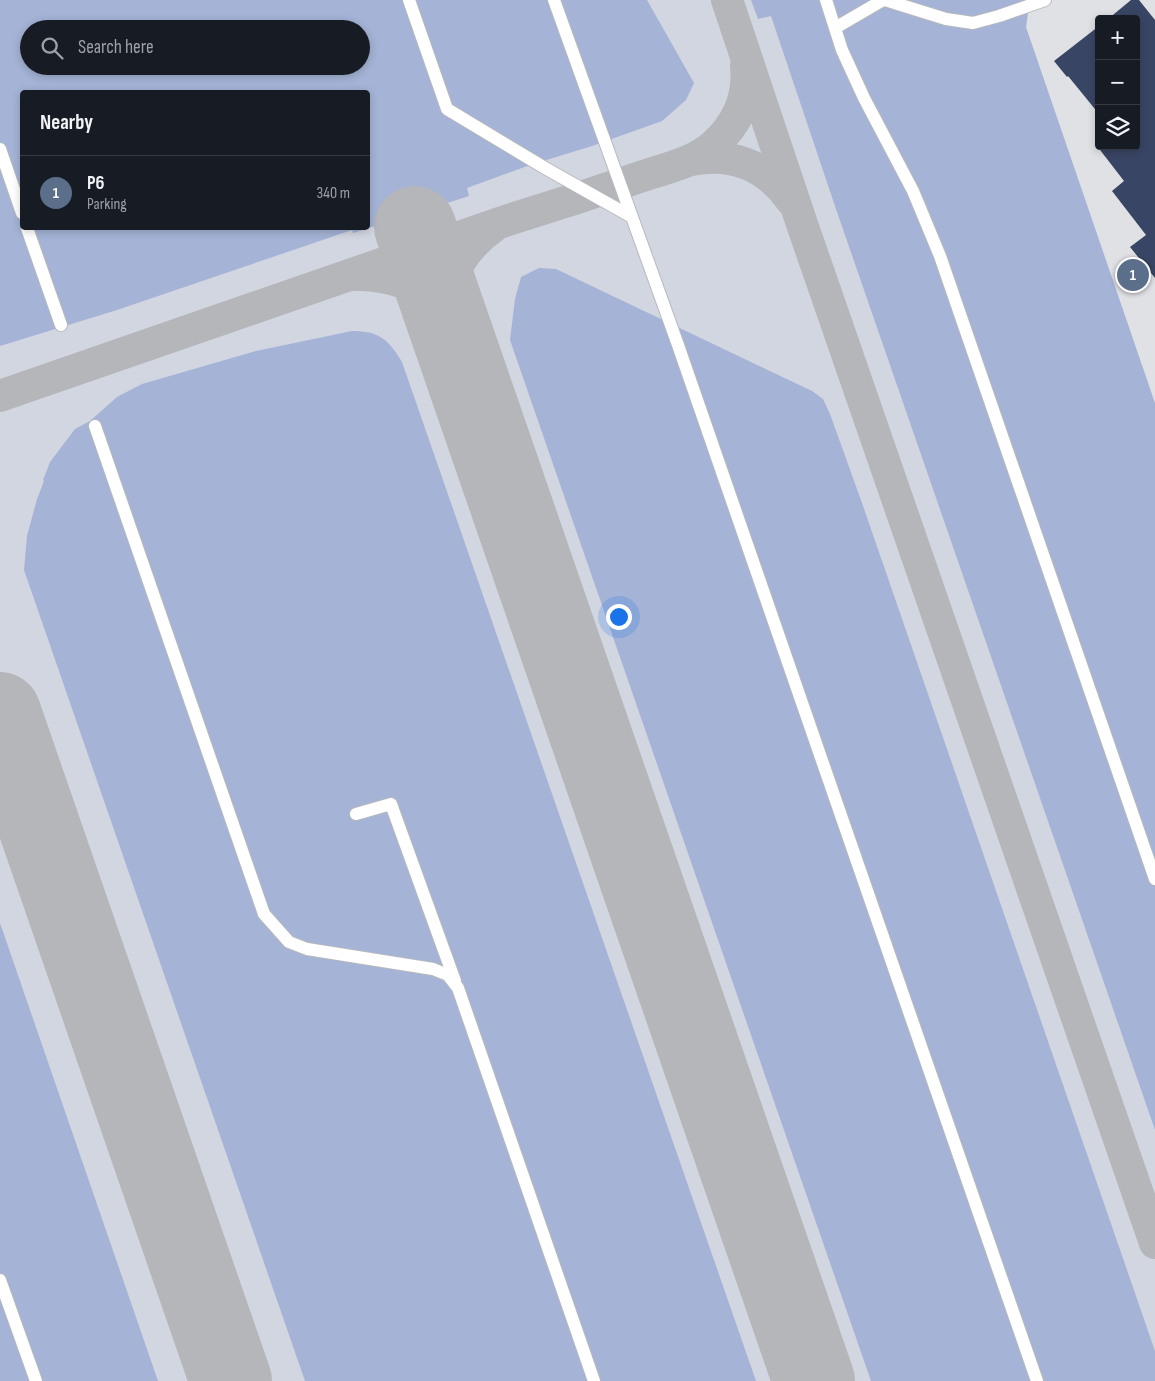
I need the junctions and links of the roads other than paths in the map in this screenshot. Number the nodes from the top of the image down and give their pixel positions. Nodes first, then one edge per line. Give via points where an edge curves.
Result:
1 (409, 0) edge
2 (554, 0) edge
3 (826, 0) edge
4 (884, 0) edge
5 (1046, 0) edge
6 (835, 28) junction
7 (0, 149) edge
8 (20, 207) edge
9 (632, 217) junction
10 (28, 230) edge
11 (60, 325) dead end
12 (96, 426) dead end
13 (356, 814) dead end
14 (1155, 879) edge
15 (458, 988) junction
16 (0, 1280) edge
17 (36, 1381) edge
18 (594, 1381) edge
19 (1037, 1381) edge

1 - 9 lane via 447,109
2 - 9 lane
3 - 6 lane
4 - 5 lane via 946,19 973,23
4 - 6 lane
6 - 14 lane via 864,98 912,191 940,256
7 - 8 lane
9 - 19 lane
10 - 11 lane
12 - 15 lane via 264,914 290,942 307,948 433,969 448,975
13 - 15 lane via 391,804
15 - 18 lane
16 - 17 lane

